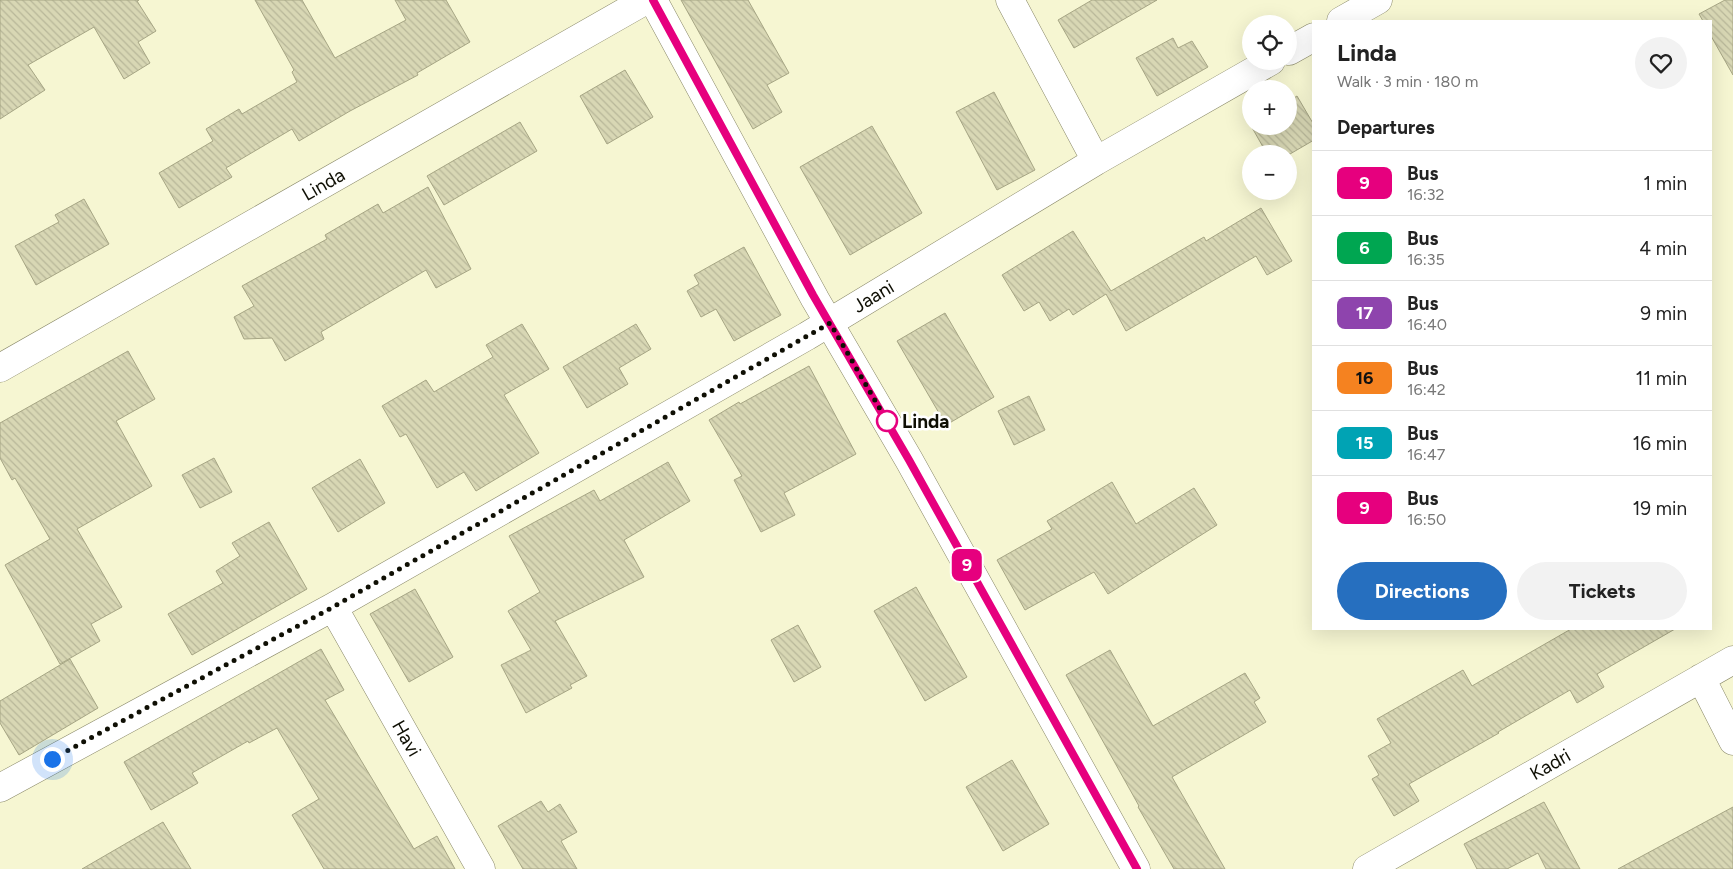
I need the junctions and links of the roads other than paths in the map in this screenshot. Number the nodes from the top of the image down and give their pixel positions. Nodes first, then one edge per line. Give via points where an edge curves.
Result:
1 (646, 0) edge
2 (653, 0) edge
3 (1010, 0) edge
4 (1378, 0) edge
5 (1343, 20) edge
6 (1312, 38) edge
7 (1297, 47) edge
8 (1255, 70) edge
9 (1096, 161) junction
10 (830, 323) junction
11 (0, 368) edge
12 (333, 607) junction
13 (1733, 660) edge
14 (1701, 678) junction
15 (1733, 741) edge
16 (0, 788) edge
17 (481, 869) edge
18 (1136, 869) edge
19 (1367, 869) edge

1 - 11 street, Linda
2 - 10 street
3 - 9 street
4 - 5 street
6 - 7 street
8 - 9 street, Jaani
9 - 10 street, Jaani
10 - 12 street, Jaani
10 - 18 street
12 - 16 street, Jaani
12 - 17 street, Havi
13 - 14 street, Kadri
14 - 15 street
14 - 19 street, Kadri

